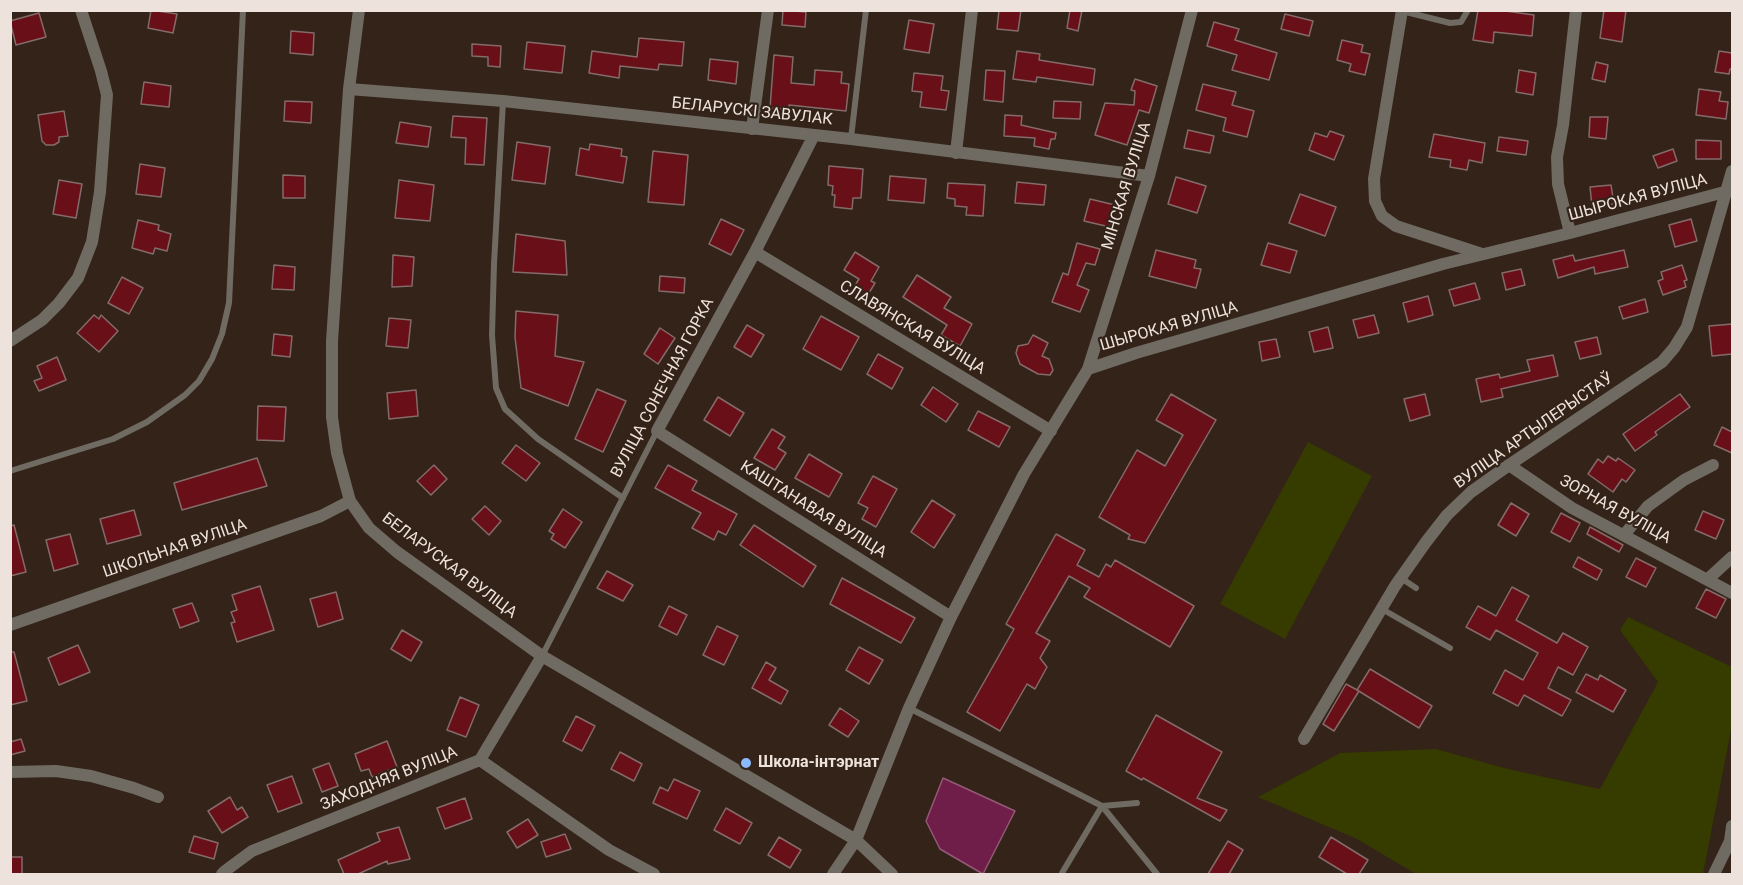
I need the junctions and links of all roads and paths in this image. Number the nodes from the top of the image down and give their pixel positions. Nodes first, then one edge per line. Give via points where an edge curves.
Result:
1 (81, 10) edge
2 (243, 10) edge
3 (358, 10) edge
4 (768, 10) edge
5 (866, 10) edge
6 (972, 10) edge
7 (1192, 10) edge
8 (1468, 10) edge
9 (1576, 10) edge
10 (1402, 11) edge
11 (349, 89) junction
12 (503, 101) junction
13 (752, 129) junction
14 (814, 135) junction
15 (851, 139) junction
16 (956, 153) junction
17 (1732, 171) edge
18 (1149, 176) junction
19 (1730, 191) edge
20 (1570, 233) junction
21 (755, 252) junction
22 (1482, 254) junction
23 (10, 341) edge
24 (1088, 369) junction
25 (657, 431) junction
26 (1051, 431) junction
27 (1509, 465) junction
28 (1713, 465) dead end
29 (10, 471) edge
30 (623, 498) junction
31 (350, 501) junction
32 (1624, 534) junction
33 (1732, 557) edge
34 (1401, 578) junction
35 (1708, 579) junction
36 (1416, 588) dead end
37 (1732, 593) edge
38 (1382, 609) junction
39 (951, 617) junction
40 (10, 625) edge
41 (1450, 648) dead end
42 (542, 656) junction
43 (909, 708) junction
44 (1304, 739) dead end
45 (480, 760) junction
46 (10, 772) edge
47 (158, 797) dead end
48 (1137, 803) dead end
49 (1102, 806) junction
50 (1732, 826) edge
51 (856, 840) junction
52 (1062, 873) dead end
53 (222, 874) edge
54 (654, 874) edge
55 (833, 874) edge
56 (892, 874) edge
57 (1157, 874) edge
58 (1714, 874) edge

1 - 23 street via 107,95 92,242 78,278 59,303 42,320
2 - 29 lane via 229,303 212,359 185,395 147,422 113,439
3 - 11 street, БЕЛАРУСКАЯ ВУЛІЦА
4 - 13 street
5 - 15 lane
6 - 16 street
7 - 18 street, МІНСКАЯ ВУЛІЦА
8 - 10 lane via 1461,22 1450,23
9 - 20 street via 1557,157 1558,184
10 - 22 street via 1374,179 1375,201 1382,216 1396,226
11 - 12 street, БЕЛАРУСКІ ЗАВУЛАК
11 - 31 street, БЕЛАРУСКАЯ ВУЛІЦА via 332,341 332,417
12 - 13 street, БЕЛАРУСКІ ЗАВУЛАК
12 - 30 lane via 492,335 496,388 505,409 538,439
13 - 14 street, БЕЛАРУСКІ ЗАВУЛАК
14 - 15 street, БЕЛАРУСКІ ЗАВУЛАК
14 - 21 street, ВУЛІЦА СОНЕЧНАЯ ГОРКА
15 - 16 street, БЕЛАРУСКІ ЗАВУЛАК
16 - 18 street, БЕЛАРУСКІ ЗАВУЛАК
17 - 19 street, ВУЛІЦА АРТЫЛЕРЫСТАЎ
18 - 24 street, МІНСКАЯ ВУЛІЦА
19 - 20 street, ШЫРОКАЯ ВУЛІЦА
19 - 27 street, ВУЛІЦА АРТЫЛЕРЫСТАЎ via 1688,327 1674,348 1662,362
20 - 22 street, ШЫРОКАЯ ВУЛІЦА
21 - 25 street, ВУЛІЦА СОНЕЧНАЯ ГОРКА
21 - 26 street, СЛАВЯНСКАЯ ВУЛІЦА
22 - 24 street, ШЫРОКАЯ ВУЛІЦА
24 - 26 street, ШЫРОКАЯ ВУЛІЦА
25 - 30 lane, ВУЛІЦА СОНЕЧНАЯ ГОРКА
25 - 39 street, КАШТАНАВАЯ ВУЛІЦА
26 - 39 street, ШЫРОКАЯ ВУЛІЦА via 1024,474
27 - 32 street, ЗОРНАЯ ВУЛІЦА via 1572,508
27 - 34 street, ВУЛІЦА АРТЫЛЕРЫСТАЎ via 1447,515
28 - 32 street via 1684,480 1648,507
30 - 42 lane, ВУЛІЦА СОНЕЧНАЯ ГОРКА
31 - 40 street, ШКОЛЬНАЯ ВУЛІЦА via 321,516
31 - 42 street, БЕЛАРУСКАЯ ВУЛІЦА via 369,528 397,552
32 - 35 street, ЗОРНАЯ ВУЛІЦА
33 - 35 street
34 - 36 lane
34 - 38 street, ВУЛІЦА АРТЫЛЕРЫСТАЎ
35 - 37 street, ЗОРНАЯ ВУЛІЦА
38 - 41 lane
38 - 44 street, ВУЛІЦА АРТЫЛЕРЫСТАЎ
39 - 43 street, ШЫРОКАЯ ВУЛІЦА
42 - 45 street
42 - 51 street, БЕЛАРУСКАЯ ВУЛІЦА
43 - 49 lane
43 - 51 street, ШЫРОКАЯ ВУЛІЦА
45 - 53 street, ЗАХОДНЯЯ ВУЛІЦА via 252,851
45 - 54 street, ЗАХОДНЯЯ ВУЛІЦА via 609,850
46 - 47 street via 56,771 91,776
48 - 49 lane
49 - 52 lane
49 - 57 lane
50 - 58 street via 1730,841
51 - 55 street, ШЫРОКАЯ ВУЛІЦА
51 - 56 street, БЕЛАРУСКАЯ ВУЛІЦА

